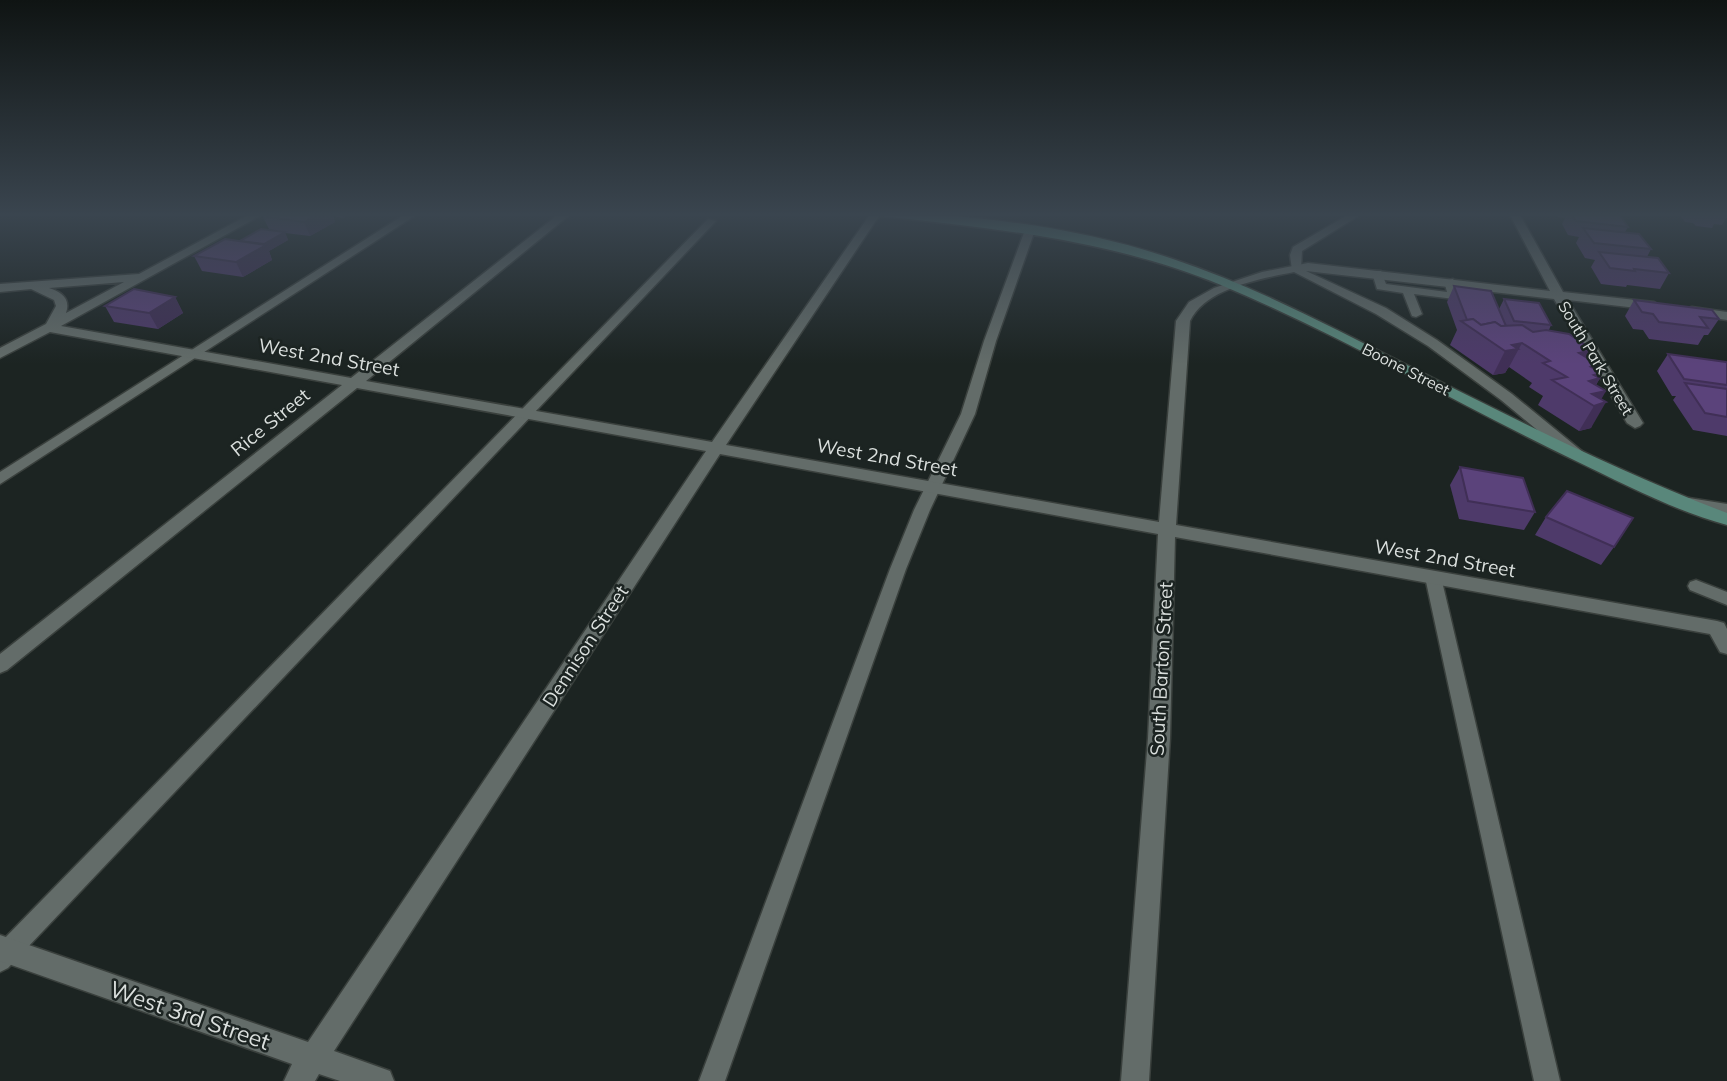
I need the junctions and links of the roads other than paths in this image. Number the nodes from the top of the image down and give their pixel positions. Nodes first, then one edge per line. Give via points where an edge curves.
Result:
1 (168, 263) edge
2 (335, 263) edge
3 (503, 263) edge
4 (669, 263) edge
5 (843, 263) edge
6 (1018, 263) edge
7 (1174, 263) edge
8 (1296, 263) edge
9 (1542, 263) edge
10 (1296, 268) junction
11 (1377, 273) junction
12 (145, 276) junction
13 (1449, 281) junction
14 (1234, 286) junction
15 (30, 287) junction
16 (0, 288) edge
17 (1407, 290) junction
18 (1558, 293) junction
19 (1416, 314) dead end
20 (1727, 316) edge
21 (49, 328) junction
22 (0, 354) edge
23 (194, 354) junction
24 (352, 383) junction
25 (525, 414) junction
26 (1635, 423) dead end
27 (716, 448) junction
28 (1577, 455) junction
29 (0, 480) edge
30 (933, 487) junction
31 (1679, 501) junction
32 (1727, 509) edge
33 (1727, 519) edge
34 (1167, 529) junction
35 (1433, 577) junction
36 (1696, 586) dead end
37 (1727, 599) edge
38 (1722, 626) edge
39 (1727, 647) edge
40 (0, 665) edge
41 (3, 953) edge
42 (314, 1058) junction
43 (298, 1081) edge
44 (380, 1081) edge
45 (712, 1081) edge
46 (1135, 1081) edge
47 (1547, 1081) edge

1 - 12 street
2 - 23 lane
3 - 24 street, Rice Street
4 - 25 lane
5 - 27 street, Dennison Street
6 - 30 lane via 968,414
7 - 14 main road, Boone Street
8 - 10 lane
9 - 18 street, South Park Street
10 - 11 street, South Barton Street
10 - 14 street, South Barton Street
10 - 28 street, Boone Street via 1381,311 1444,352
11 - 13 street, South Barton Street
11 - 17 lane via 1381,287
12 - 15 street
12 - 21 street
13 - 17 lane via 1454,296
13 - 18 street, South Barton Street
14 - 28 main road, Boone Street
14 - 34 street, South Barton Street via 1194,304 1183,321
15 - 16 street
15 - 21 street via 62,299 58,318
17 - 19 lane
18 - 20 street, South Barton Street
18 - 26 street, South Park Street
21 - 22 street
21 - 23 street, West 2nd Street
23 - 24 street, West 2nd Street
23 - 29 lane
24 - 25 street, West 2nd Street
24 - 40 street, Rice Street
25 - 27 street, West 2nd Street
25 - 41 lane
27 - 30 street, West 2nd Street
27 - 42 street, Dennison Street
28 - 31 main road, Boone Street
30 - 34 street, West 2nd Street
30 - 45 lane via 898,569
31 - 32 street
31 - 33 main road, Boone Street
34 - 35 street, West 2nd Street
34 - 46 street, South Barton Street via 1159,737
35 - 38 street, West 2nd Street
35 - 47 lane
36 - 37 lane
38 - 39 street
41 - 42 street, West 3rd Street
42 - 43 street, Dennison Street
42 - 44 street, West 3rd Street

